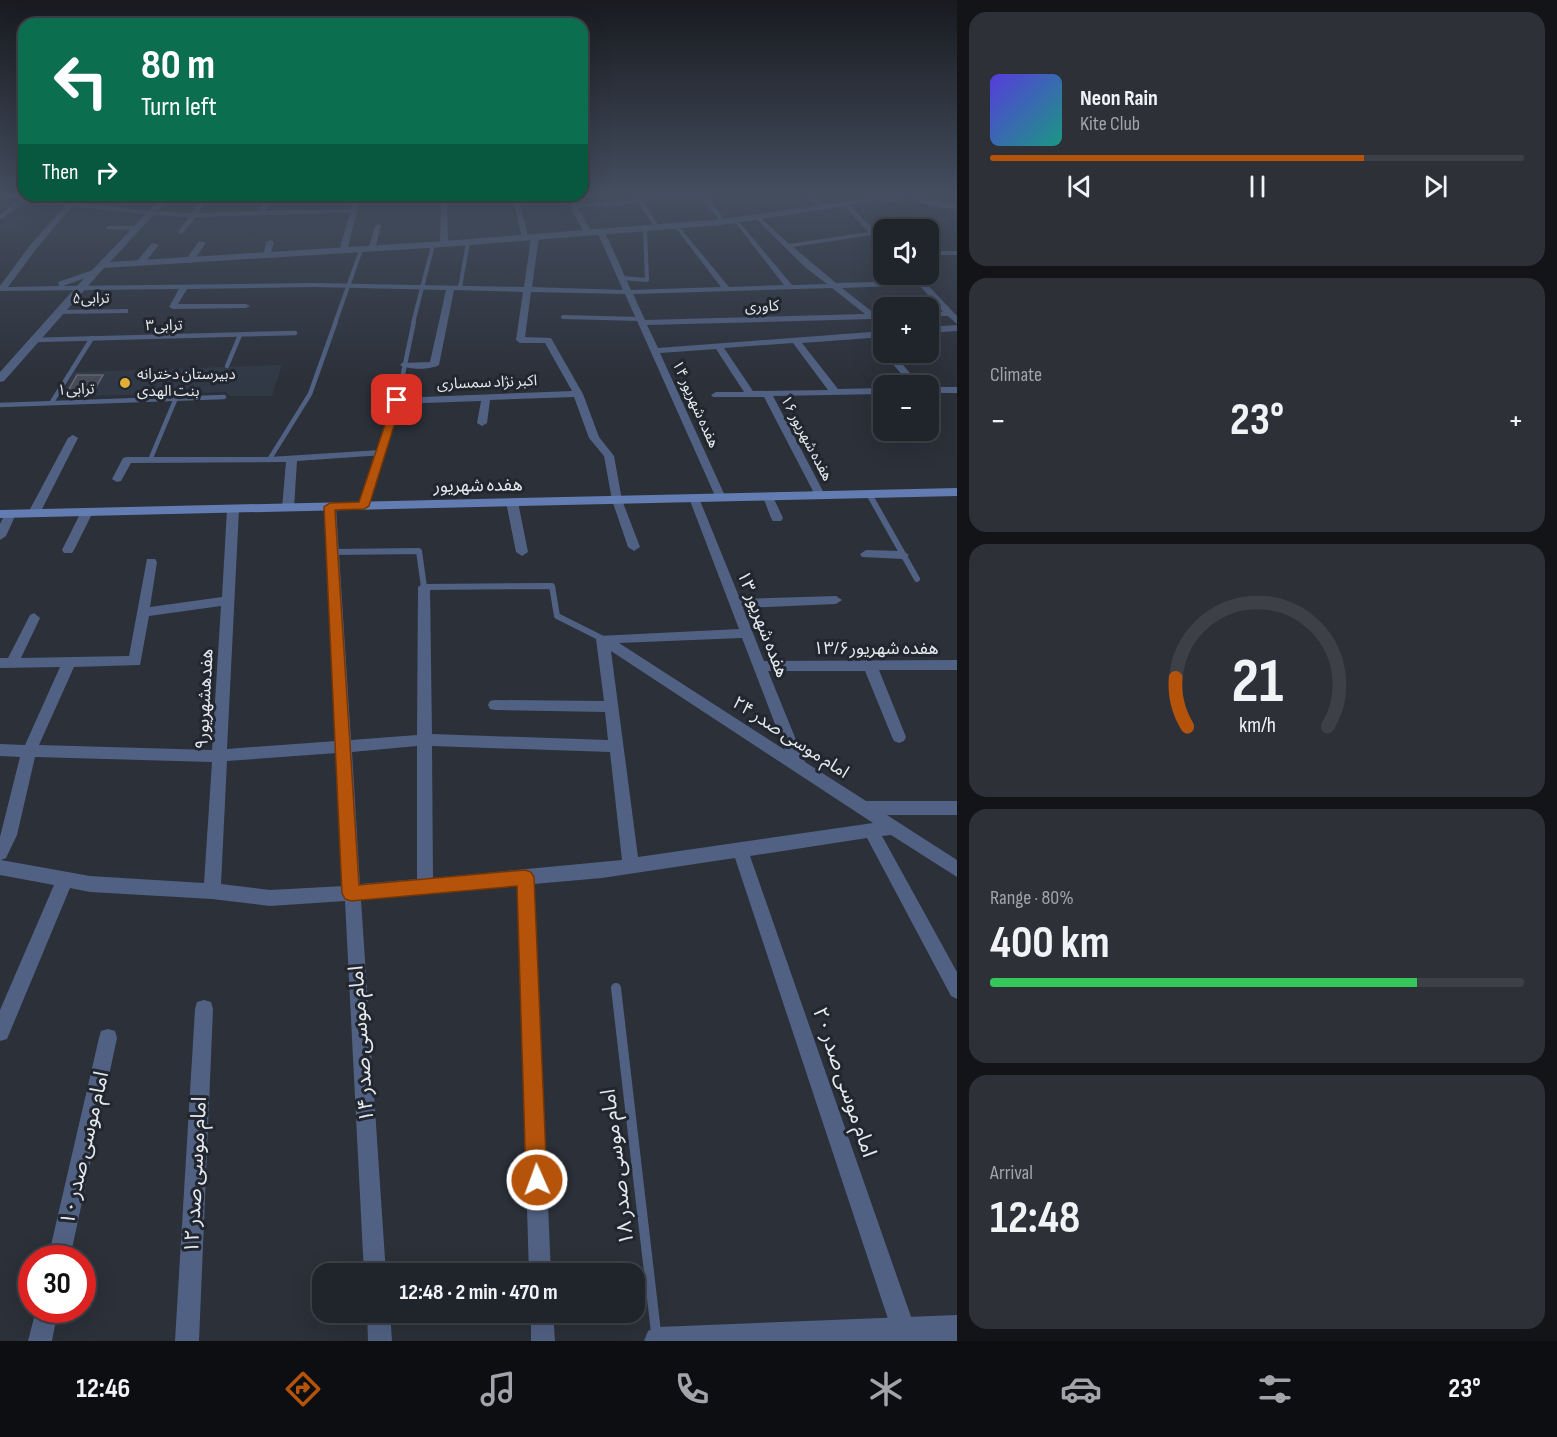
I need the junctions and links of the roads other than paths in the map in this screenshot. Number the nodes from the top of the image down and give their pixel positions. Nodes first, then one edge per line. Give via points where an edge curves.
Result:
1 (28, 256) edge
2 (110, 256) edge
3 (146, 256) edge
4 (193, 256) edge
5 (266, 256) joint
6 (272, 256) edge
7 (359, 256) edge
8 (430, 256) edge
9 (464, 256) edge
10 (530, 256) edge
11 (611, 256) edge
12 (646, 256) edge
13 (700, 256) edge
14 (765, 256) edge
15 (798, 256) edge
16 (189, 261) junction
17 (140, 263) junction
18 (98, 268) junction
19 (621, 278) junction
20 (873, 285) edge
21 (923, 285) edge
22 (350, 286) junction
23 (837, 286) junction
24 (51, 287) junction
25 (184, 287) junction
26 (790, 287) junction
27 (1, 289) edge
28 (79, 289) junction
29 (420, 289) junction
30 (455, 289) junction
31 (527, 289) junction
32 (727, 289) junction
33 (627, 292) junction
34 (246, 306) dead end
35 (124, 311) dead end
36 (58, 312) junction
37 (873, 312) edge
38 (939, 314) edge
39 (950, 314) junction
40 (873, 316) edge
41 (563, 317) dead end
42 (641, 321) junction
43 (957, 321) edge
44 (957, 328) edge
45 (939, 329) edge
46 (295, 333) dead end
47 (871, 334) edge
48 (240, 335) junction
49 (92, 338) junction
50 (34, 340) junction
51 (795, 340) junction
52 (718, 346) junction
53 (655, 351) junction
54 (897, 363) edge
55 (405, 365) junction
56 (227, 366) dead end
57 (907, 375) edge
58 (0, 379) edge
59 (939, 390) edge
60 (957, 390) edge
61 (873, 391) edge
62 (835, 392) junction
63 (578, 394) junction
64 (750, 394) junction
65 (767, 394) junction
66 (716, 395) dead end
67 (224, 397) dead end
68 (486, 397) junction
69 (176, 398) junction
70 (397, 400) junction
71 (52, 402) junction
72 (0, 405) edge
73 (482, 423) dead end
74 (73, 438) dead end
75 (380, 453) junction
76 (292, 458) junction
77 (150, 460) junction
78 (269, 460) junction
79 (117, 479) dead end
80 (957, 492) edge
81 (869, 494) junction
82 (820, 495) junction
83 (768, 497) junction
84 (694, 498) junction
85 (722, 498) junction
86 (617, 500) junction
87 (512, 502) junction
88 (364, 506) junction
89 (330, 507) junction
90 (288, 508) junction
91 (233, 509) junction
92 (87, 512) junction
93 (34, 513) junction
94 (5, 514) edge
95 (777, 518) dead end
96 (0, 536) edge
97 (634, 547) dead end
98 (68, 550) dead end
99 (332, 552) junction
100 (522, 552) dead end
101 (866, 554) dead end
102 (903, 555) junction
103 (151, 562) dead end
104 (917, 579) dead end
105 (423, 587) junction
106 (836, 600) dead end
107 (228, 601) junction
108 (735, 604) junction
109 (143, 612) junction
110 (34, 618) dead end
111 (747, 633) junction
112 (603, 639) junction
113 (70, 661) junction
114 (6, 663) edge
115 (957, 665) edge
116 (760, 666) junction
117 (870, 666) junction
118 (495, 705) dead end
119 (611, 707) junction
120 (899, 737) dead end
121 (424, 740) junction
122 (616, 746) junction
123 (344, 747) junction
124 (0, 750) edge
125 (29, 751) junction
126 (219, 756) junction
127 (798, 764) junction
128 (864, 808) junction
129 (957, 808) edge
130 (895, 827) junction
131 (871, 831) junction
132 (740, 850) junction
133 (0, 853) edge
134 (631, 866) junction
135 (0, 867) edge
136 (957, 868) edge
137 (525, 877) junction
138 (65, 879) junction
139 (425, 886) junction
140 (212, 891) junction
141 (351, 893) junction
142 (616, 988) dead end
143 (957, 990) edge
144 (204, 1010) dead end
145 (0, 1032) edge
146 (108, 1038) dead end
147 (62, 1245) edge
148 (374, 1263) edge
149 (540, 1263) edge
150 (44, 1323) edge
151 (379, 1323) edge
152 (542, 1323) edge
153 (957, 1329) edge
154 (904, 1331) junction
155 (40, 1341) edge
156 (187, 1341) edge
157 (380, 1341) edge
158 (543, 1341) edge
159 (658, 1341) edge

1 - 27 street
2 - 18 street
3 - 17 street
4 - 16 street
5 - 6 street
5 - 16 street
7 - 22 lane
8 - 29 lane
9 - 30 lane
10 - 31 street
11 - 19 street, هفده شهریور ۱۴
12 - 19 lane via 647,280
13 - 32 street
14 - 26 street
15 - 23 street
16 - 17 street
17 - 18 street
18 - 24 street
18 - 28 street
19 - 33 street, هفده شهریور ۱۴
20 - 23 street
21 - 39 street
22 - 25 street
22 - 29 street
22 - 78 lane via 310,394
23 - 26 street
23 - 37 street
24 - 27 street
24 - 28 street
25 - 28 street
25 - 34 street via 174,307
26 - 32 street
27 - 28 street
28 - 36 street
29 - 30 street
29 - 55 lane
30 - 31 street
30 - 55 street via 434,365
31 - 33 street
31 - 63 street via 520,340 548,340
32 - 33 street
33 - 42 street, هفده شهریور ۱۴
35 - 36 street, ترابی۵
36 - 50 street
38 - 39 street
39 - 43 street
40 - 42 street, کاوری
41 - 42 lane
42 - 53 street, هفده شهریور ۱۴
44 - 45 street
46 - 48 lane, ترابی۳
47 - 51 street
48 - 49 lane, ترابی۳
48 - 56 lane
49 - 50 lane, ترابی۳
49 - 71 lane
50 - 58 street
51 - 52 street
51 - 62 street
52 - 53 street
52 - 64 street
53 - 85 street, هفده شهریور ۱۴
54 - 57 street
55 - 70 lane
59 - 60 street
61 - 62 street
62 - 65 street
63 - 68 street, اکبر نژاد سمساری
63 - 86 street via 594,438 609,456
64 - 65 street
64 - 66 street
65 - 82 street, هفده شهریور ۱۶
67 - 69 lane, ترابی۱
68 - 70 street, اکبر نژاد سمساری
68 - 73 street
69 - 71 lane, ترابی۱
69 - 77 lane
70 - 75 lane
71 - 72 lane, ترابی۱
74 - 93 street
75 - 76 street
75 - 88 lane
76 - 78 street
76 - 90 street
77 - 78 street
77 - 79 street via 127,460
80 - 81 main road, هفده شهریور
81 - 82 main road, هفده شهریور
81 - 102 lane
82 - 83 main road, هفده شهریور
83 - 85 main road, هفده شهریور
83 - 95 street
84 - 85 main road, هفده شهریور
84 - 86 main road, هفده شهریور
84 - 108 street, هفده شهریور ۱۳
86 - 87 main road, هفده شهریور
86 - 97 street
87 - 88 main road, هفده شهریور
87 - 100 street
88 - 89 main road, هفده شهریور
89 - 90 main road, هفده شهریور
89 - 99 street, امام موسی صدر ۱۴
90 - 91 main road, هفده شهریور
91 - 92 main road, هفده شهریور
91 - 107 street, هفدهشهریور۹
92 - 93 main road, هفده شهریور
92 - 98 street
93 - 94 main road, هفده شهریور
94 - 96 street
99 - 105 lane via 419,551
99 - 123 street, امام موسی صدر ۱۴
101 - 102 street
102 - 104 lane
103 - 109 street
105 - 112 lane via 552,586 557,616
105 - 121 street
106 - 108 street
107 - 109 street
107 - 126 street, هفدهشهریور۹
108 - 111 street, هفده شهریور ۱۳
109 - 113 street via 135,661
110 - 114 street
111 - 112 street
111 - 116 street, هفده شهریور ۱۳
112 - 119 street
112 - 127 street, امام موسی صدر ۲۴
113 - 114 street
113 - 125 street
115 - 117 street, هفده شهریور۱۳/۶
116 - 117 street, هفده شهریور۱۳/۶
116 - 127 street, هفده شهریور ۱۳
117 - 120 street
118 - 119 street
119 - 122 street
121 - 122 street
121 - 123 street
121 - 139 street
122 - 134 street
123 - 126 street
123 - 141 street, امام موسی صدر ۱۴
124 - 125 street
125 - 126 street
125 - 133 street via 9,835
126 - 140 street, هفدهشهریور۹
127 - 128 street, امام موسی صدر ۲۴
128 - 129 street
128 - 130 street, امام موسی صدر ۲۴
130 - 131 street
130 - 136 street, امام موسی صدر ۲۴
131 - 132 street
131 - 143 street
132 - 134 street
132 - 154 street, امام موسی صدر ۲۰
134 - 137 street
135 - 138 street
137 - 139 street
137 - 149 street
138 - 140 street
138 - 145 street
139 - 141 street
140 - 141 street via 270,898
141 - 148 street, امام موسی صدر ۱۴
142 - 159 lane, امام موسی صدر ۱۸
144 - 156 street, امام موسی صدر ۱۲
146 - 147 street, امام موسی صدر ۱۰
150 - 155 street
151 - 157 street
152 - 158 street
153 - 154 street
154 - 159 street

